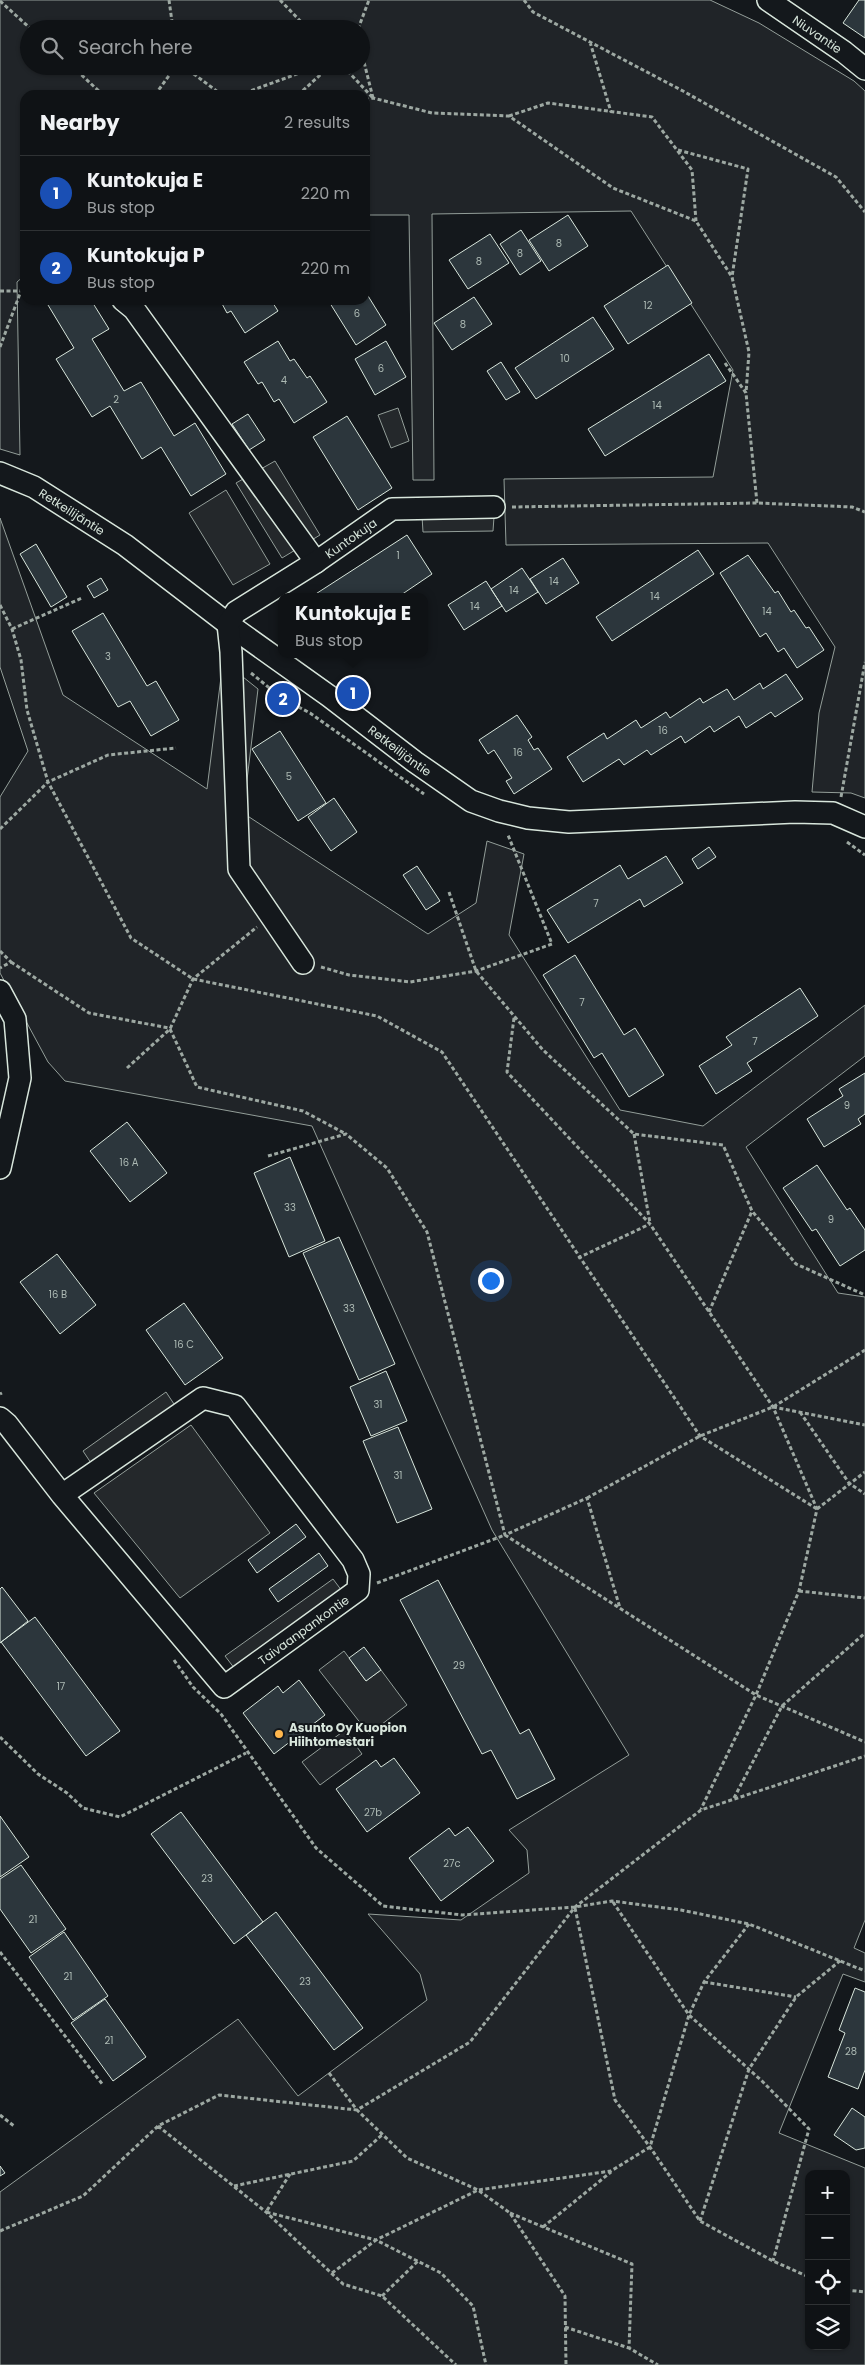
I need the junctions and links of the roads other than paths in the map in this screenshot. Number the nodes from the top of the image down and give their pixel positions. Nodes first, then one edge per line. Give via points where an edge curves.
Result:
1 (768, 0) edge
2 (865, 69) edge
3 (130, 305) edge
4 (0, 473) edge
5 (494, 507) road end
6 (316, 562) junction
7 (228, 624) junction
8 (865, 827) edge
9 (303, 963) road end
10 (0, 991) edge
11 (0, 1168) edge
12 (0, 1418) edge
13 (62, 1495) junction

1 - 2 street, Niuvantie
3 - 6 street
4 - 7 street, Retkeilijäntie via 34,487 125,545
5 - 6 street, Kuntokuja via 392,509
6 - 7 street, Kuntokuja via 236,612
7 - 8 street, Retkeilijäntie via 471,801 499,811 569,822 834,813
7 - 9 street via 239,869
10 - 11 street via 15,1019 20,1078
12 - 13 street, Taivaanpankontie
13 - 13 street, Taivaanpankontie via 224,1687 358,1590 359,1574 353,1560 235,1406 203,1398

